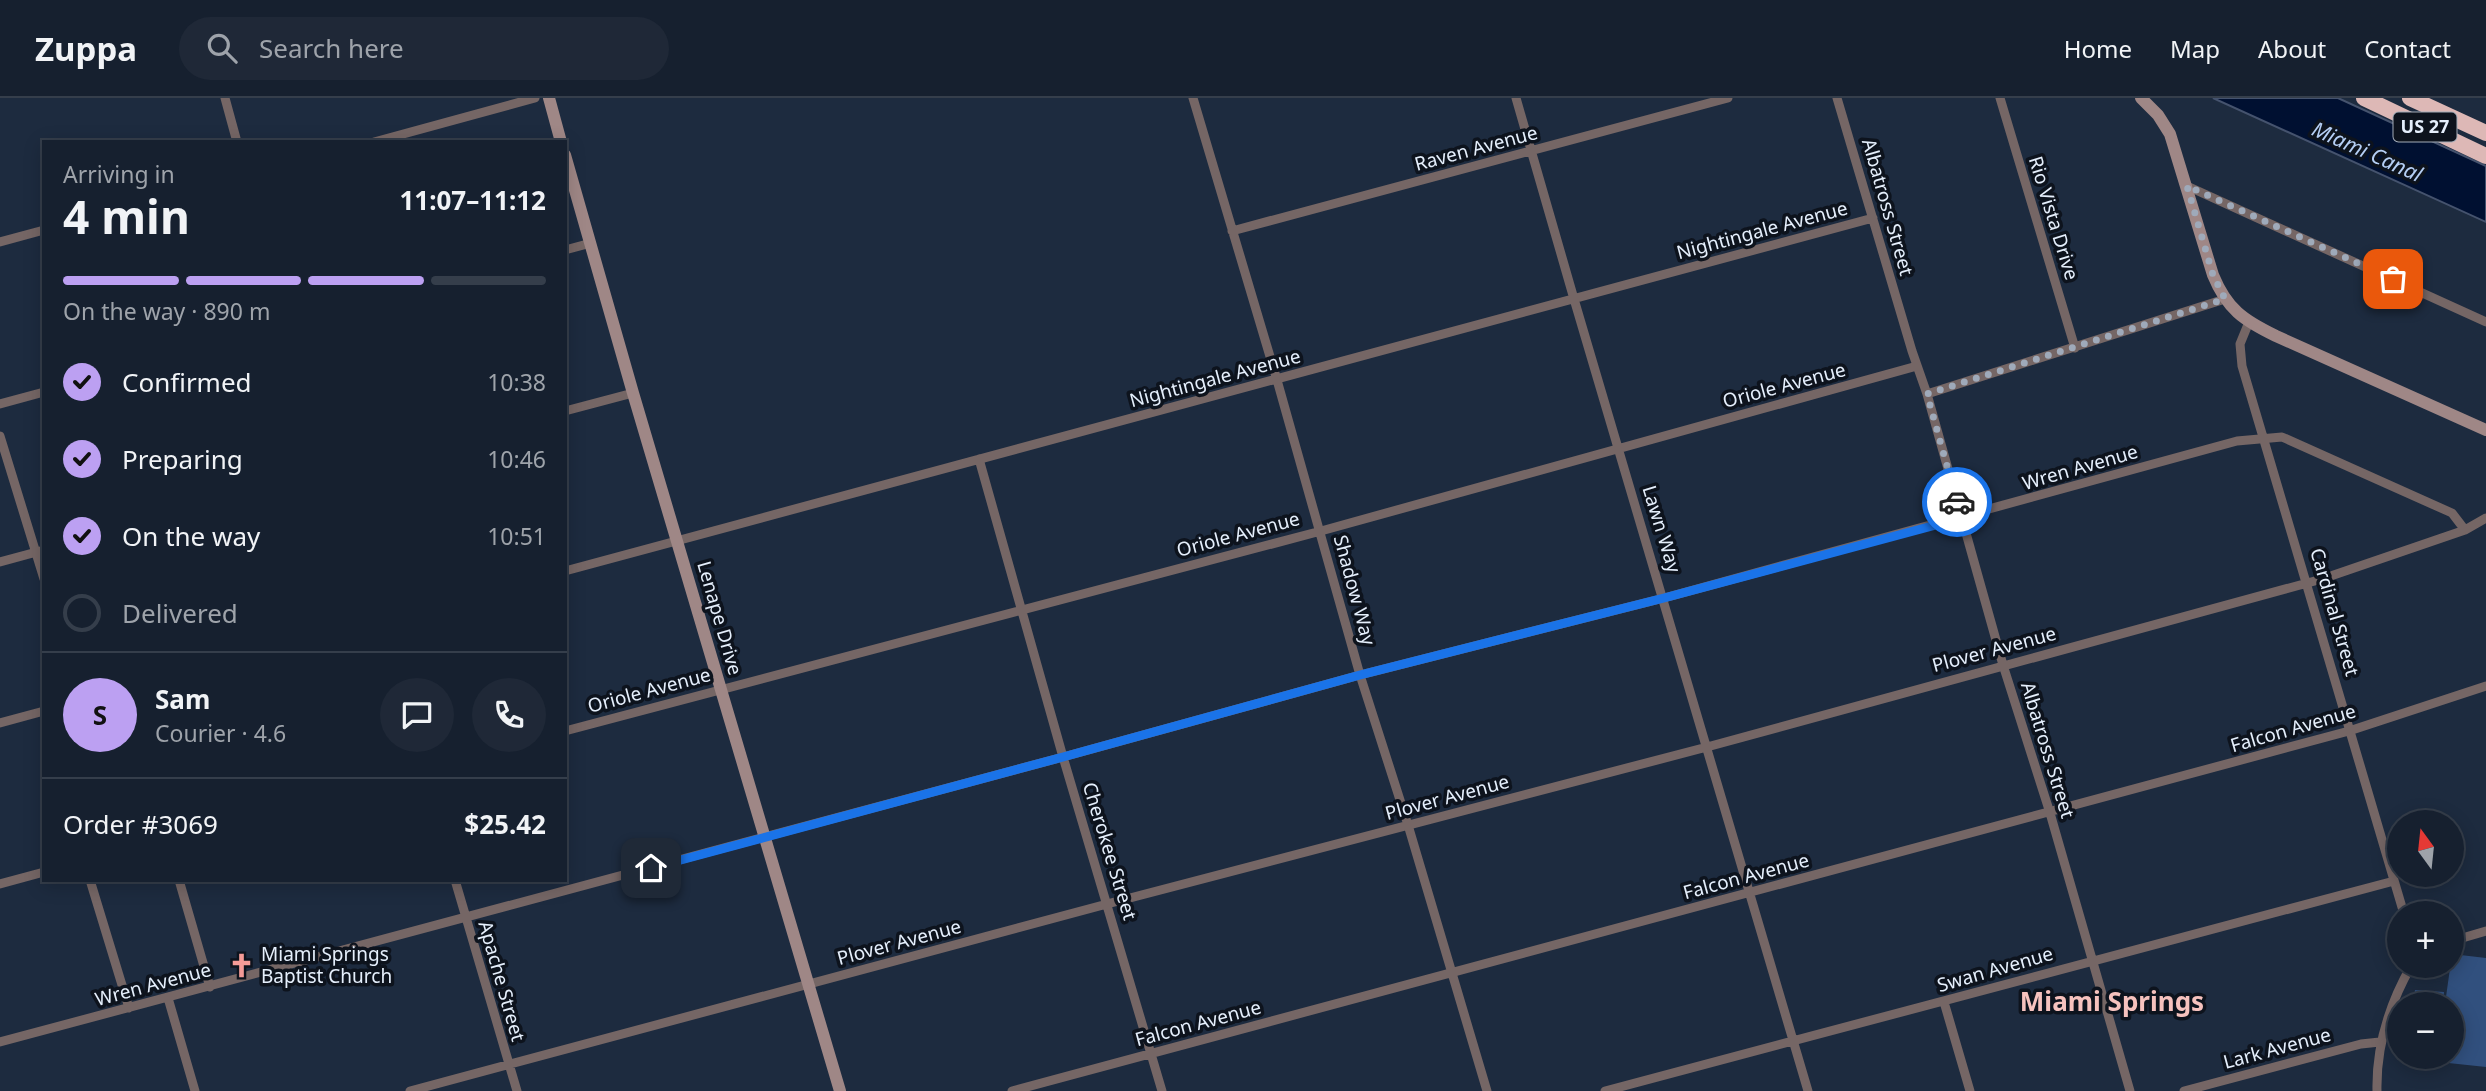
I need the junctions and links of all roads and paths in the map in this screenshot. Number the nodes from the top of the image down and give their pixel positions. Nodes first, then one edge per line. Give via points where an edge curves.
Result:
1 (225, 98) edge
2 (535, 98) edge
3 (549, 98) edge
4 (1193, 98) edge
5 (1516, 98) edge
6 (1728, 98) edge
7 (1837, 98) edge
8 (2000, 98) edge
9 (2141, 98) edge
10 (2364, 98) edge
11 (2410, 98) edge
12 (2486, 133) edge
13 (236, 140) edge
14 (381, 140) edge
15 (560, 140) edge
16 (1532, 151) junction
17 (2486, 156) edge
18 (567, 162) edge
19 (2187, 186) junction
20 (1873, 218) junction
21 (42, 231) edge
22 (1232, 231) junction
23 (0, 242) edge
24 (591, 243) junction
25 (567, 249) edge
26 (1574, 299) junction
27 (2225, 299) junction
28 (2249, 322) junction
29 (2486, 322) edge
30 (2075, 348) junction
31 (1917, 366) junction
32 (1277, 380) junction
33 (42, 393) edge
34 (633, 393) junction
35 (1927, 394) junction
36 (0, 404) edge
37 (567, 410) edge
38 (2486, 430) edge
39 (0, 436) edge
40 (2263, 439) junction
41 (1619, 448) junction
42 (979, 459) junction
43 (1962, 518) junction
44 (2486, 518) edge
45 (2465, 530) junction
46 (1321, 531) junction
47 (678, 540) junction
48 (40, 551) edge
49 (0, 562) edge
50 (567, 570) edge
51 (2306, 583) junction
52 (1664, 598) junction
53 (1021, 609) junction
54 (2003, 665) junction
55 (1360, 675) junction
56 (2486, 686) edge
57 (721, 689) junction
58 (42, 712) edge
59 (0, 723) edge
60 (567, 730) edge
61 (2350, 731) junction
62 (1707, 747) junction
63 (1063, 757) junction
64 (2050, 813) junction
65 (1408, 825) junction
66 (766, 837) junction
67 (2387, 857) edge
68 (42, 873) edge
69 (91, 882) edge
70 (180, 882) edge
71 (456, 882) edge
72 (2387, 883) edge
73 (0, 884) edge
74 (1750, 893) junction
75 (1107, 904) junction
76 (466, 917) junction
77 (2486, 931) edge
78 (2464, 937) edge
79 (2091, 959) junction
80 (1452, 974) junction
81 (2405, 978) edge
82 (808, 985) junction
83 (210, 987) junction
84 (168, 998) junction
85 (1944, 1002) junction
86 (129, 1008) junction
87 (1794, 1041) junction
88 (0, 1042) edge
89 (2380, 1042) junction
90 (1151, 1053) junction
91 (508, 1063) junction
92 (1646, 1080) junction
93 (195, 1091) edge
94 (410, 1091) edge
95 (517, 1091) edge
96 (840, 1091) edge
97 (1012, 1091) edge
98 (1162, 1091) edge
99 (1487, 1091) edge
100 (1605, 1091) edge
101 (1648, 1091) edge
102 (1808, 1091) edge
103 (1970, 1091) edge
104 (2130, 1091) edge
105 (2184, 1091) edge
106 (2377, 1091) edge

1 - 13 street
2 - 14 street
3 - 15 street
4 - 22 street, Shadow Way
5 - 16 street, Lawn Way
6 - 16 street, Raven Avenue
7 - 20 street, Albatross Street
8 - 30 street, Rio Vista Drive
9 - 19 street via 2170,134
10 - 17 highway, US 27
11 - 12 highway, US 27
16 - 22 street, Raven Avenue
16 - 26 street, Lawn Way
18 - 24 street, Lenape Drive
19 - 27 street via 2213,275
19 - 29 street
20 - 26 street, Nightingale Avenue
20 - 31 street, Albatross Street
21 - 23 street
22 - 32 street, Shadow Way
24 - 25 street
24 - 34 street, Lenape Drive
26 - 32 street, Nightingale Avenue
26 - 41 street, Lawn Way
27 - 28 street
27 - 30 street
28 - 38 street
28 - 40 street, Cardinal Street via 2240,355
30 - 35 street
31 - 35 street, Albatross Street
31 - 41 street, Oriole Avenue
32 - 42 street, Nightingale Avenue
32 - 46 street, Shadow Way
33 - 36 street
34 - 37 street
34 - 47 street, Lenape Drive
35 - 43 street, Albatross Street
39 - 48 street
40 - 43 street, Wren Avenue via 2237,441
40 - 45 street, Wren Avenue via 2282,437 2452,513
40 - 51 street, Cardinal Street
41 - 46 street, Oriole Avenue
41 - 52 street, Lawn Way
42 - 47 street, Nightingale Avenue
42 - 53 street, Cherokee Street
43 - 52 street, Wren Avenue
43 - 54 street, Albatross Street
44 - 45 street, Plover Avenue
45 - 51 street, Plover Avenue
46 - 53 street, Oriole Avenue
46 - 55 street, Shadow Way
47 - 50 street, Nightingale Avenue
47 - 57 street, Lenape Drive
48 - 49 street
51 - 54 street, Plover Avenue
51 - 61 street, Cardinal Street
52 - 55 street, Wren Avenue
52 - 62 street, Lawn Way
53 - 57 street, Oriole Avenue
53 - 63 street, Cherokee Street
54 - 62 street, Plover Avenue
54 - 64 street, Albatross Street
55 - 63 street, Wren Avenue
55 - 65 street, Shadow Way
56 - 61 street, Falcon Avenue
57 - 60 street, Oriole Avenue
57 - 66 street, Lenape Drive
58 - 59 street
61 - 64 street, Falcon Avenue
61 - 67 street, Cardinal Street
62 - 65 street, Plover Avenue
62 - 74 street, Lawn Way
63 - 66 street, Wren Avenue
63 - 75 street, Cherokee Street
64 - 74 street, Falcon Avenue
64 - 79 street, Albatross Street
65 - 75 street, Plover Avenue
65 - 80 street, Shadow Way
66 - 76 street, Wren Avenue
66 - 82 street, Lenape Drive
68 - 73 street
69 - 86 street
70 - 83 street
71 - 76 street, Apache Street
72 - 79 street, Swan Avenue
74 - 80 street, Falcon Avenue
74 - 87 street, Lawn Way
75 - 82 street, Plover Avenue
75 - 90 street, Cherokee Street
76 - 83 street, Wren Avenue
76 - 91 street, Apache Street
77 - 78 street
79 - 85 street, Swan Avenue
79 - 104 street, Albatross Street
80 - 90 street, Falcon Avenue
80 - 99 street, Shadow Way
81 - 89 street
82 - 91 street, Plover Avenue
82 - 96 street, Lenape Drive
83 - 84 street, Wren Avenue
84 - 86 street, Wren Avenue
84 - 93 street
85 - 87 street, Swan Avenue
85 - 103 street
86 - 88 street, Wren Avenue
87 - 92 street, Swan Avenue
87 - 102 street, Lawn Way
89 - 105 street, Lark Avenue
89 - 106 street
90 - 97 street, Falcon Avenue
90 - 98 street, Cherokee Street
91 - 94 street, Plover Avenue
91 - 95 street, Apache Street
92 - 100 street, Swan Avenue
92 - 101 street

